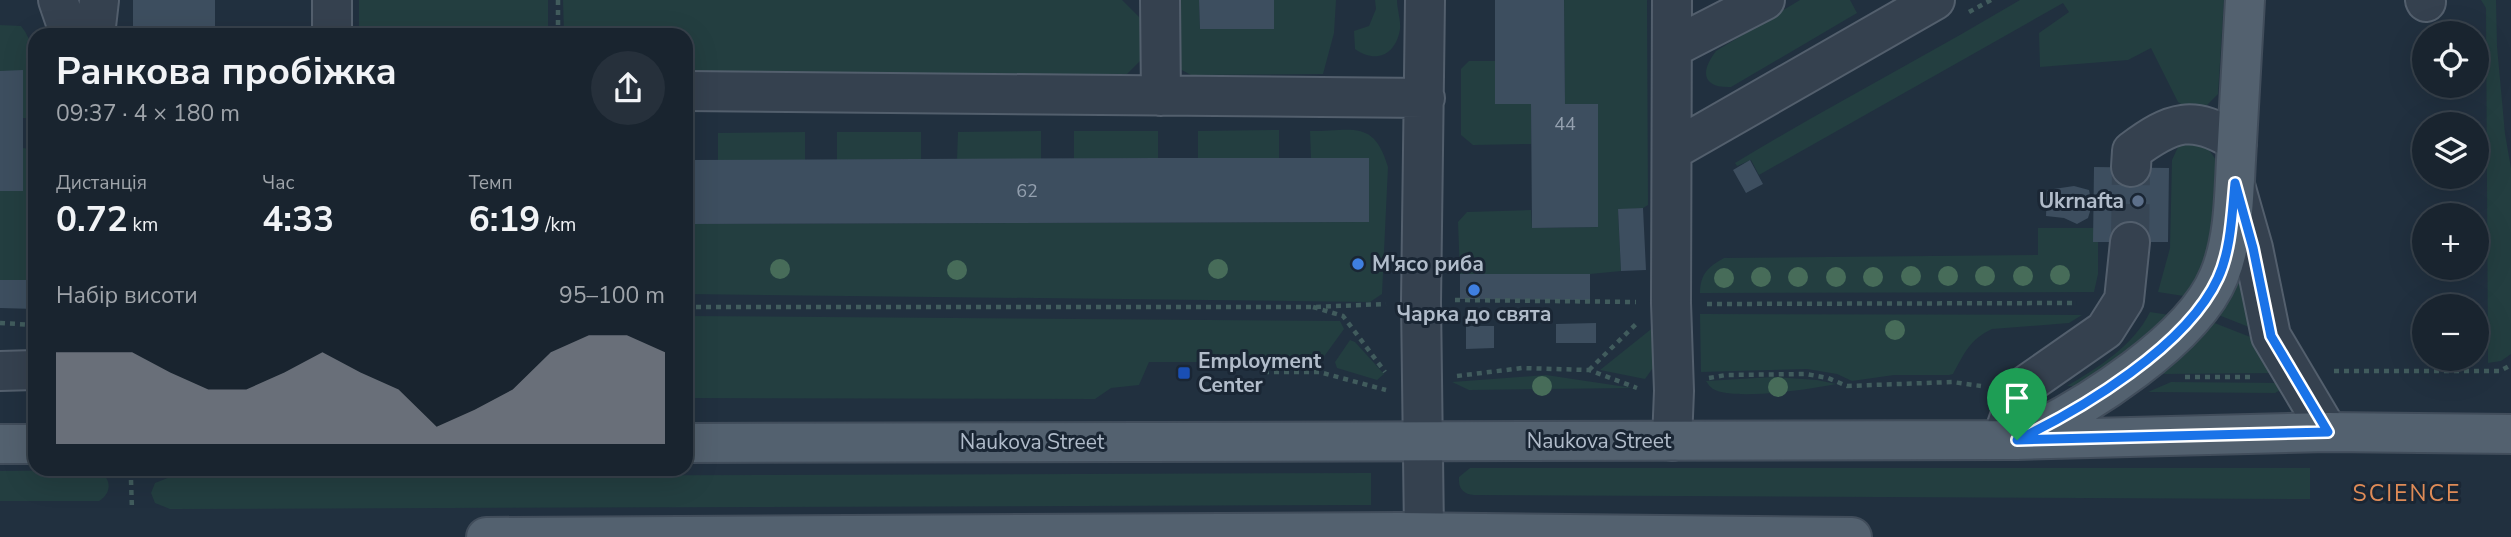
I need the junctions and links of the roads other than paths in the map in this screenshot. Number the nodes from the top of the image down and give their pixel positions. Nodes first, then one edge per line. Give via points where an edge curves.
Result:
1 (58, 0) edge
2 (99, 0) edge
3 (332, 0) edge
4 (1160, 0) edge
5 (1425, 0) edge
6 (1672, 0) edge
7 (1765, 0) edge
8 (1935, 0) edge
9 (2245, 0) edge
10 (68, 28) edge
11 (96, 28) edge
12 (332, 28) edge
13 (1672, 48) junction
14 (693, 91) edge
15 (1161, 96) junction
16 (1426, 98) junction
17 (2237, 142) junction
18 (1673, 149) junction
19 (2131, 167) tunnel mouth
20 (2235, 183) junction
21 (2130, 242) tunnel mouth
22 (0, 370) edge
23 (28, 370) edge
24 (2328, 432) junction
25 (2511, 434) edge
26 (2009, 440) junction
27 (1672, 441) junction
28 (1422, 442) junction
29 (693, 443) edge
30 (0, 444) edge
31 (28, 444) edge
32 (1424, 532) junction
33 (1480, 535) edge
34 (730, 536) edge
35 (486, 537) edge
36 (1852, 537) edge

1 - 10 lane
2 - 11 lane
3 - 12 lane
4 - 15 lane
5 - 16 lane
6 - 13 lane
7 - 13 lane
8 - 18 lane
9 - 17 main road
13 - 18 lane
14 - 15 lane
15 - 16 lane
16 - 28 lane
17 - 19 lane via 2217,129 2191,123 2159,130 2132,150
17 - 20 main road
18 - 27 lane
20 - 24 lane via 2271,336 2308,374
20 - 26 main road via 2223,265 2197,311 2112,385 2071,412
21 - 26 lane via 2124,300 2105,330 2020,390
22 - 23 lane
24 - 25 main road, Naukova Street
24 - 26 main road, Naukova Street
26 - 27 main road, Naukova Street
27 - 28 main road, Naukova Street
28 - 29 main road, Naukova Street
28 - 32 lane
30 - 31 main road
32 - 33 main road
32 - 34 main road
33 - 36 main road
34 - 35 main road

